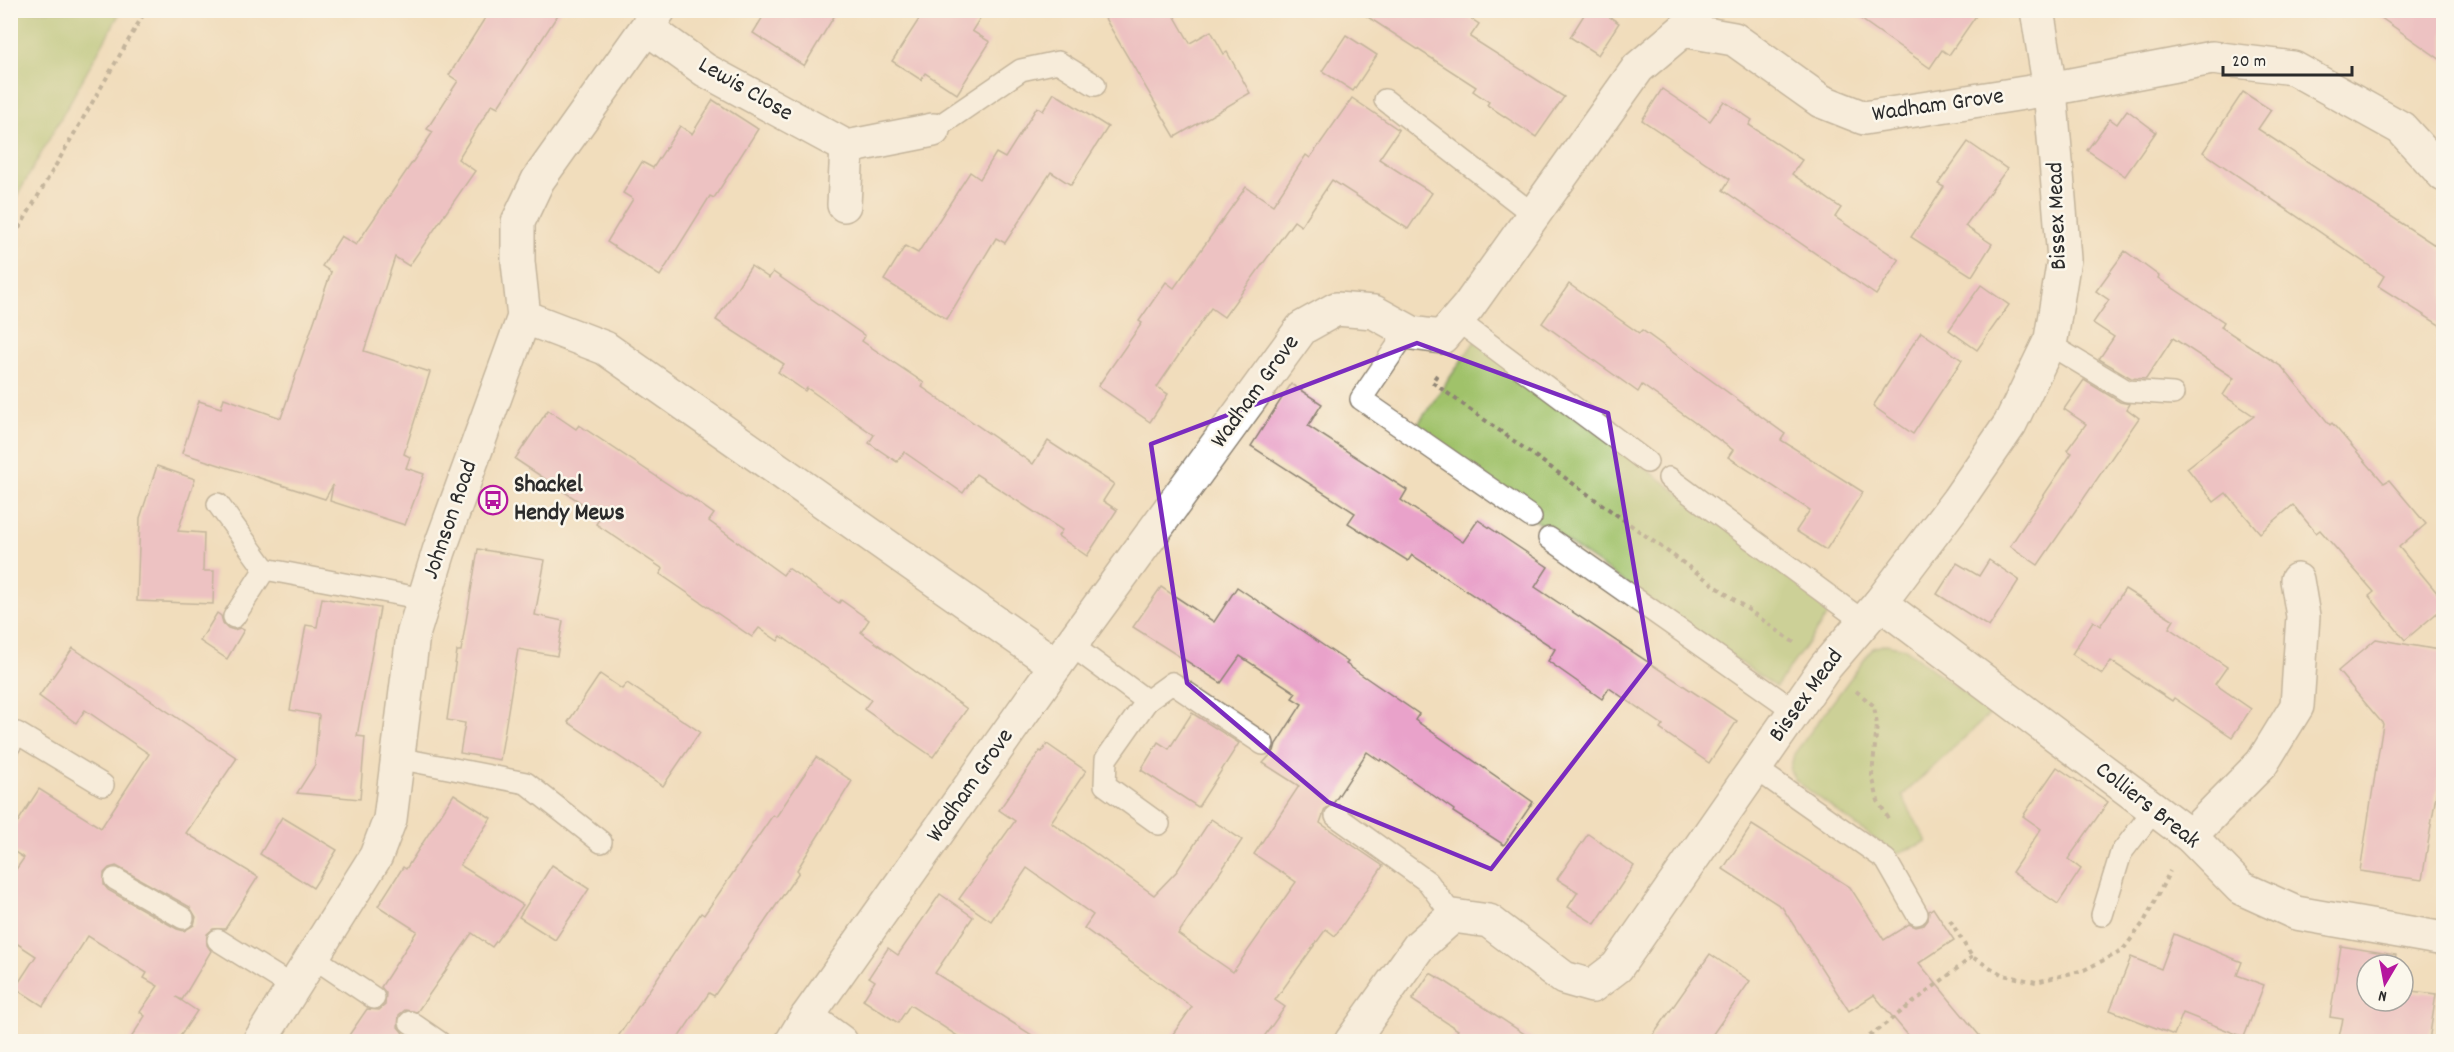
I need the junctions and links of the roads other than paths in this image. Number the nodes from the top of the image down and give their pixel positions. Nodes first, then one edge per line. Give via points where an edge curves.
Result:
1 (2037, 10) edge
2 (653, 19) edge
3 (1684, 20) edge
4 (1095, 85) dead end
5 (2050, 90) junction
6 (1385, 100) dead end
7 (933, 130) joint
8 (847, 147) junction
9 (2444, 175) edge
10 (844, 204) dead end
11 (1534, 214) junction
12 (524, 317) junction
13 (1457, 320) junction
14 (1408, 330) junction
15 (2049, 344) junction
16 (2173, 394) dead end
17 (1647, 462) dead end
18 (1669, 478) dead end
19 (218, 504) dead end
20 (1531, 517) dead end
21 (1549, 538) dead end
22 (265, 569) junction
23 (2297, 580) dead end
24 (424, 599) junction
25 (1872, 612) junction
26 (234, 617) dead end
27 (1064, 655) junction
28 (1147, 701) junction
29 (1795, 711) junction
30 (1263, 744) dead end
31 (10, 745) edge
32 (398, 758) junction
33 (1755, 768) junction
34 (103, 784) dead end
35 (2154, 810) junction
36 (1335, 816) dead end
37 (1159, 824) dead end
38 (2190, 836) junction
39 (601, 842) dead end
40 (115, 879) dead end
41 (1917, 914) dead end
42 (2102, 915) dead end
43 (1453, 916) junction
44 (183, 918) dead end
45 (2444, 939) edge
46 (218, 940) dead end
47 (313, 957) junction
48 (293, 987) junction
49 (374, 998) dead end
50 (410, 1022) dead end
51 (800, 1029) edge
52 (260, 1041) edge
53 (439, 1041) edge
54 (841, 1041) edge
55 (1351, 1041) edge

1 - 5 street
2 - 8 street, Lewis Close via 705,70
2 - 12 street, Johnson Road via 538,180 518,222
3 - 5 street, Wadham Grove via 1734,39 1821,101 1864,117
3 - 11 street, Wadham Grove via 1638,68
4 - 7 lane via 1058,62 1022,70
5 - 9 street, Wadham Grove via 2212,58 2293,68 2401,128
5 - 15 street, Bissex Mead via 2064,259
6 - 11 lane
7 - 8 street
8 - 10 street
11 - 13 street, Wadham Grove
12 - 24 street, Johnson Road
12 - 27 street via 605,348
13 - 14 street, Wadham Grove via 1442,337
13 - 17 lane
14 - 20 lane via 1361,399
14 - 27 street, Wadham Grove via 1374,312 1336,309 1302,328
15 - 16 lane via 2127,391
15 - 25 street, Bissex Mead via 2010,424 1958,500
18 - 25 lane
19 - 22 lane
21 - 29 lane
22 - 24 lane
22 - 26 lane
23 - 38 street via 2302,616 2297,706 2262,763
24 - 32 street, Johnson Road via 413,635
25 - 29 street, Bissex Mead via 1826,666
25 - 35 street, Colliers Break
27 - 28 lane
27 - 51 street, Wadham Grove
28 - 30 lane via 1172,683
28 - 37 lane via 1106,759 1105,785
29 - 33 street, Bissex Mead
31 - 34 lane via 17,733
32 - 39 lane via 526,783
32 - 47 street, Johnson Road via 390,819 376,856
33 - 41 lane via 1887,860
33 - 43 street, Bissex Mead via 1617,967 1592,986 1564,978 1490,921
35 - 38 street, Colliers Break
35 - 42 lane via 2121,853
36 - 43 lane via 1428,882
38 - 45 street, Colliers Break via 2241,888 2296,913
40 - 44 lane
43 - 55 street via 1419,946
46 - 48 lane
47 - 48 street, Johnson Road
47 - 49 lane
48 - 52 street, Johnson Road
50 - 53 lane
51 - 54 street

